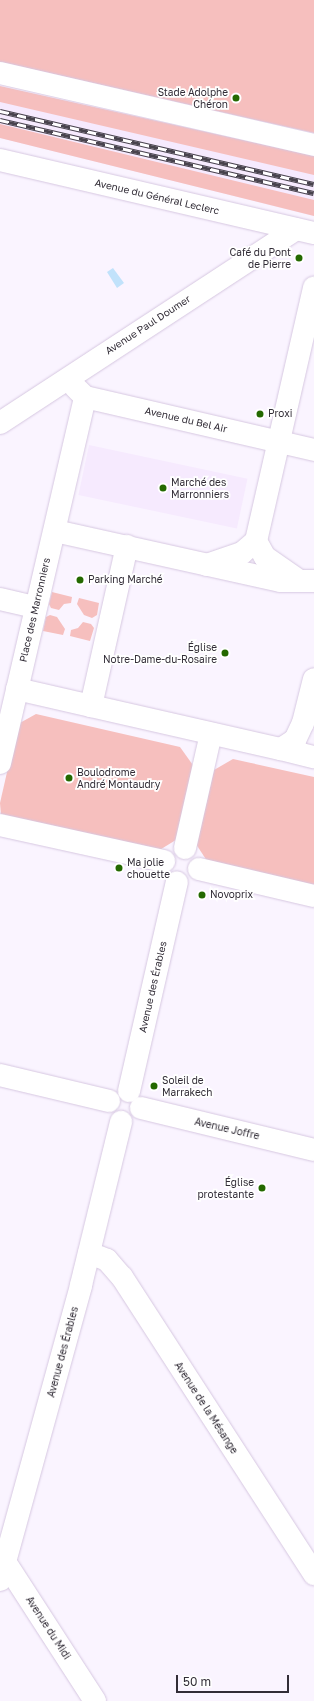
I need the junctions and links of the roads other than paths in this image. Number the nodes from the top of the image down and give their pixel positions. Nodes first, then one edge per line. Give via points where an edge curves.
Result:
1 (0, 73) edge
2 (314, 145) edge
3 (0, 160) edge
4 (305, 231) edge
5 (314, 288) edge
6 (66, 378) junction
7 (85, 397) junction
8 (0, 423) edge
9 (279, 442) junction
10 (314, 450) edge
11 (54, 530) junction
12 (256, 541) junction
13 (127, 546) junction
14 (207, 565) junction
15 (308, 583) edge
16 (0, 599) edge
17 (35, 608) junction
18 (314, 679) edge
19 (17, 689) junction
20 (91, 706) junction
21 (211, 734) junction
22 (281, 749) junction
23 (314, 757) edge
24 (0, 763) edge
25 (0, 824) edge
26 (185, 848) junction
27 (164, 861) junction
28 (199, 869) junction
29 (177, 882) junction
30 (314, 896) edge
31 (0, 1075) edge
32 (129, 1090) junction
33 (109, 1101) junction
34 (141, 1108) junction
35 (121, 1122) junction
36 (314, 1150) edge
37 (89, 1254) junction
38 (2, 1566) edge
39 (314, 1574) edge
40 (95, 1701) edge

1 - 2 street
3 - 4 street, Avenue du Général Leclerc
4 - 6 street, Avenue Paul Doumer
5 - 9 street
6 - 7 street
6 - 8 street, Avenue Paul Doumer
7 - 9 street, Avenue du Bel Air
7 - 11 street, Place des Marronniers
9 - 10 street, Avenue du Bel Air
9 - 12 street
11 - 13 street
11 - 17 street, Place des Marronniers
12 - 14 street via 242,553
12 - 15 street via 265,557
13 - 14 street
13 - 20 street
14 - 15 street via 281,581
16 - 17 street
17 - 19 street, Place des Marronniers
18 - 22 street via 303,723 295,740
19 - 20 street
19 - 24 street, Place des Marronniers
20 - 21 street
21 - 22 street
21 - 26 street
22 - 23 street
25 - 27 street
26 - 27 street via 174,849
26 - 28 street via 194,853
27 - 29 street via 167,876
28 - 29 street via 193,879
28 - 30 street
29 - 32 street, Avenue des Érables
31 - 33 street
32 - 33 street via 117,1092
32 - 34 street via 138,1097
33 - 35 street via 109,1112
34 - 35 street via 132,1121
34 - 36 street, Avenue Joffre
35 - 37 street, Avenue des Érables
37 - 38 street, Avenue des Érables
37 - 39 street, Avenue de la Mésange via 107,1260 122,1277
38 - 40 street, Avenue du Midi

